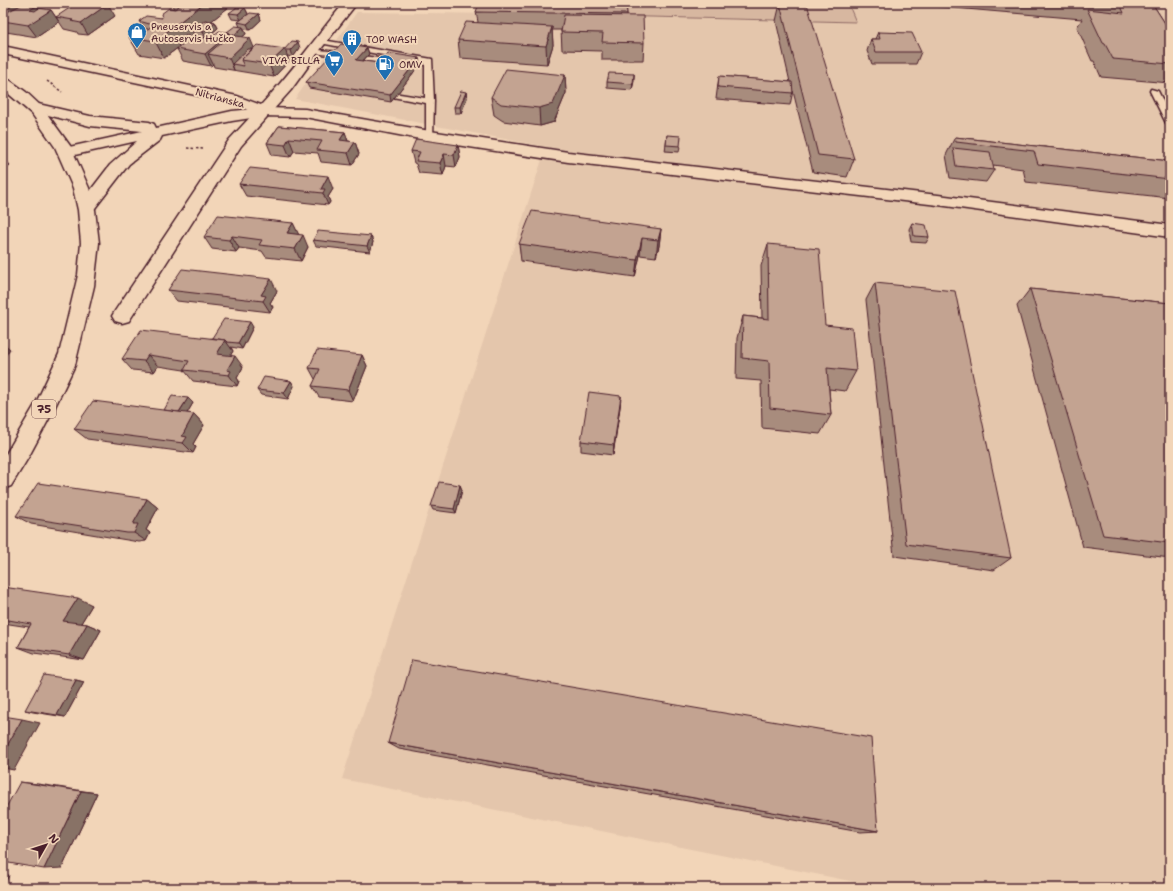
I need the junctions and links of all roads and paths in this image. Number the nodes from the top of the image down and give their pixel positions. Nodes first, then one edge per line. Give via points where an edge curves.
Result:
1 (351, 3) edge
2 (316, 46) junction
3 (3, 50) edge
4 (385, 52) junction
5 (339, 54) edge
6 (365, 58) edge
7 (42, 77) dead end
8 (3, 82) edge
9 (370, 91) edge
10 (1154, 91) dead end
11 (68, 96) dead end
12 (430, 101) junction
13 (34, 107) junction
14 (264, 112) junction
15 (1170, 123) edge
16 (168, 129) junction
17 (430, 136) junction
18 (66, 152) junction
19 (86, 208) junction
20 (1170, 230) edge
21 (122, 316) dead end
22 (3, 479) edge

1 - 2 street
2 - 4 lane
2 - 5 lane
2 - 14 street
3 - 14 street, Nitrianska via 237,100
4 - 6 lane via 376,63
4 - 12 lane via 429,60
7 - 11 path
8 - 13 street, 75
9 - 12 lane
10 - 15 lane
12 - 17 lane
13 - 16 street via 90,121
13 - 18 street, 75
14 - 16 street
14 - 17 street via 305,113
14 - 21 street, Nitrianska via 235,143
16 - 18 street
16 - 19 street via 137,148 117,165
17 - 20 street via 568,157
18 - 19 street, 75
19 - 22 street, 75 via 90,233 88,261 83,294 66,363 45,407

